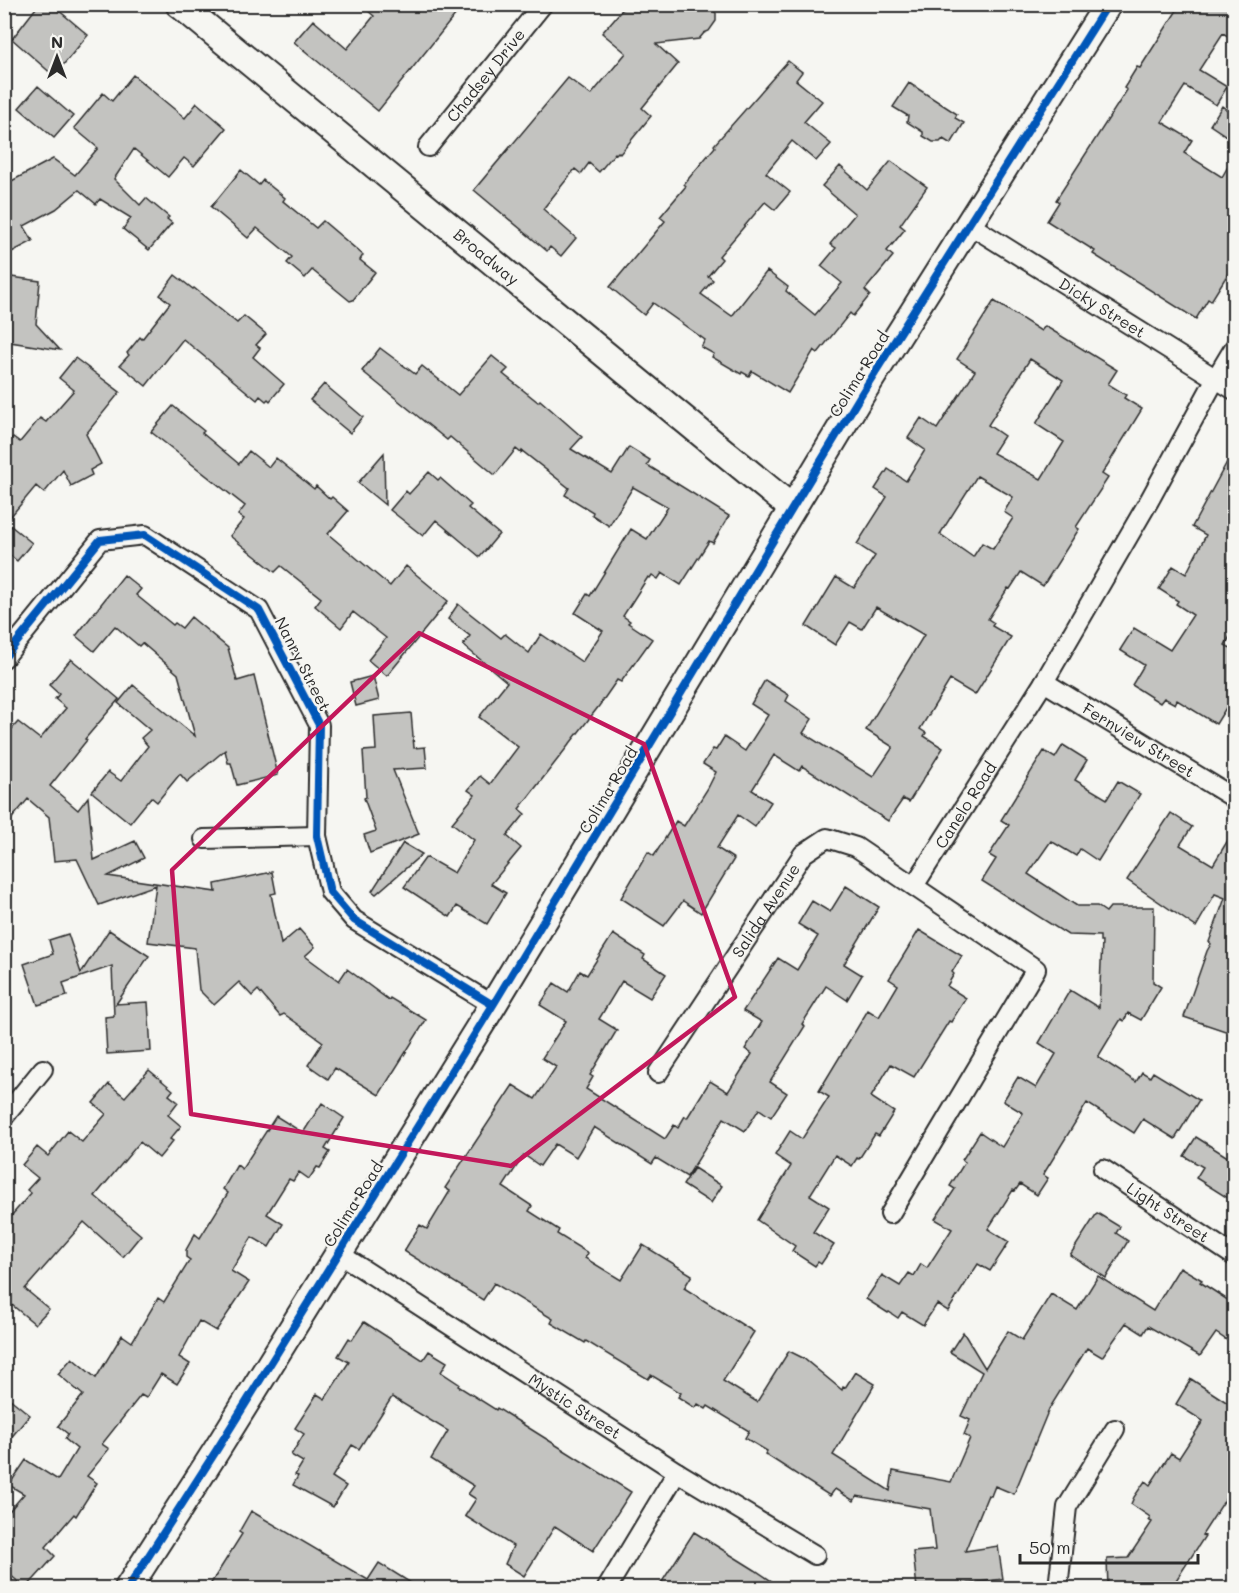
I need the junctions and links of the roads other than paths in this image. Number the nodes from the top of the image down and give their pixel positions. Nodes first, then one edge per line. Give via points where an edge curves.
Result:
1 (179, 4) edge
2 (543, 4) edge
3 (1108, 4) edge
4 (428, 147) dead end
5 (970, 225) junction
6 (1234, 348) edge
7 (1216, 378) junction
8 (1234, 390) edge
9 (792, 508) junction
10 (4, 658) edge
11 (1044, 682) junction
12 (1234, 798) edge
13 (317, 836) junction
14 (204, 839) dead end
15 (914, 886) junction
16 (493, 1005) junction
17 (43, 1069) dead end
18 (658, 1073) dead end
19 (4, 1117) edge
20 (1103, 1169) dead end
21 (890, 1214) dead end
22 (338, 1253) junction
23 (1234, 1256) edge
24 (1115, 1429) dead end
25 (677, 1472) junction
26 (815, 1555) dead end
27 (128, 1588) edge
28 (607, 1588) edge
29 (1058, 1588) edge

1 - 9 main road, Broadway
2 - 4 street, Chadsey Drive
3 - 5 main road, Colima Road
5 - 7 street, Dicky Street
5 - 9 main road, Colima Road
6 - 7 street, Canelo Road
7 - 8 street, Dicky Street
7 - 11 street, Canelo Road
9 - 16 main road, Colima Road
10 - 13 street, Nanry Street via 100,540 145,535 259,610 319,725
11 - 12 street, Fernview Street
11 - 15 street, Canelo Road
13 - 14 street
13 - 16 street, Nanry Street via 330,892 354,920
15 - 18 street, Salida Avenue via 856,847 827,838 802,854
15 - 21 street via 1036,969
16 - 22 main road, Colima Road
17 - 19 street
20 - 23 street, Light Street
22 - 25 street, Mystic Street
22 - 27 main road, Colima Road
24 - 29 street via 1067,1507
25 - 26 street, Mystic Street
25 - 28 street

